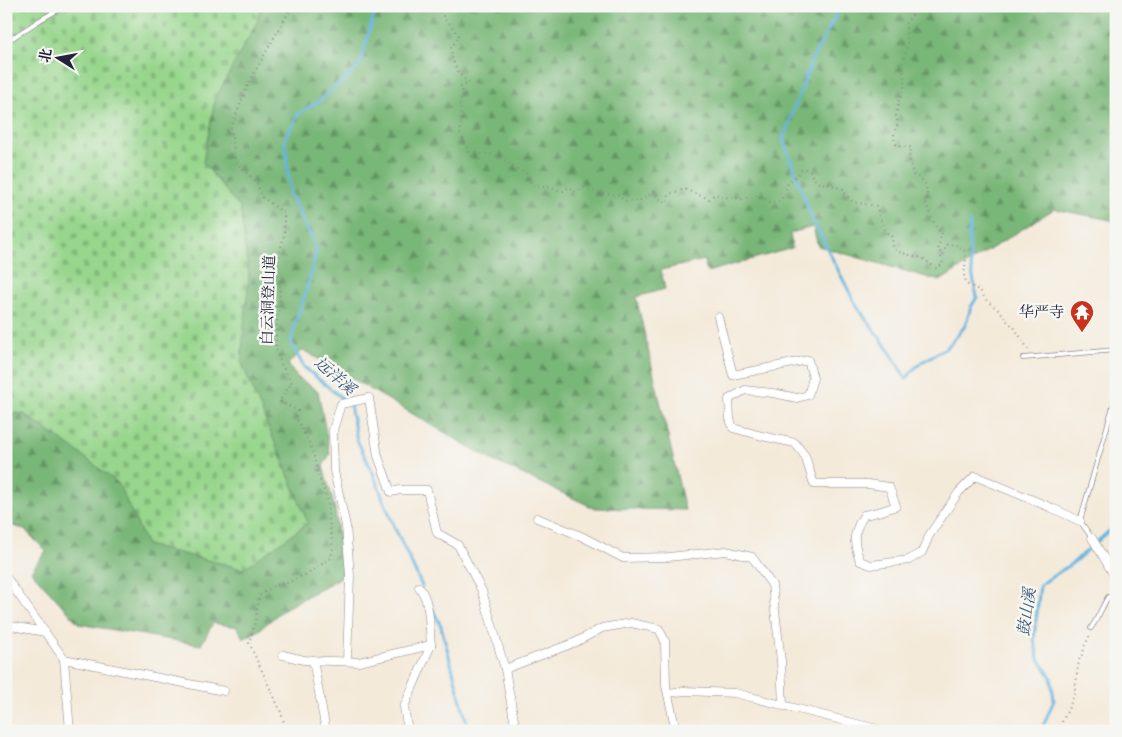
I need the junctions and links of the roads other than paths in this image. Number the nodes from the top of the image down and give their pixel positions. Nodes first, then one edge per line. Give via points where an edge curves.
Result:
1 (65, 6) edge
2 (6, 42) edge
3 (718, 317) dead end
4 (1116, 350) edge
5 (1023, 358) dead end
6 (1116, 396) edge
7 (537, 518) dead end
8 (1080, 521) junction
9 (1092, 538) joint
10 (6, 577) edge
11 (1116, 579) edge
12 (420, 587) dead end
13 (1116, 600) edge
14 (6, 625) edge
15 (1091, 628) road end
16 (44, 632) junction
17 (431, 645) junction
18 (282, 655) dead end
19 (64, 659) junction
20 (313, 660) junction
21 (347, 661) junction
22 (504, 669) junction
23 (224, 692) dead end
24 (668, 693) junction
25 (783, 706) junction
26 (70, 731) edge
27 (326, 731) edge
28 (408, 731) edge
29 (516, 731) edge
30 (676, 731) edge
31 (885, 731) edge

1 - 2 lane
3 - 8 street via 733,375 808,360 813,378 808,395 796,398 746,390 729,399 733,428 795,443 805,456 814,484 889,487 896,506 864,515 856,527 854,543 860,562 871,565 910,560 922,552 930,534 959,492 975,476
4 - 5 lane
6 - 8 lane
7 - 25 street via 623,558 726,551 752,557 772,585
8 - 9 lane
9 - 11 street
10 - 16 street
12 - 17 street via 427,605
13 - 15 lane via 1108,597
14 - 16 street
16 - 19 street
17 - 21 street via 359,662
17 - 28 street via 404,707
18 - 20 street
19 - 23 street
19 - 26 street
20 - 21 street
20 - 27 street
21 - 22 street via 350,575 346,526 334,471 333,430 341,404 369,398 378,456 391,492 427,490 437,533 458,545 482,591
22 - 24 street via 576,642 602,628 631,623 658,629 665,641
22 - 29 street
24 - 25 street via 735,693
24 - 30 street
25 - 31 street

